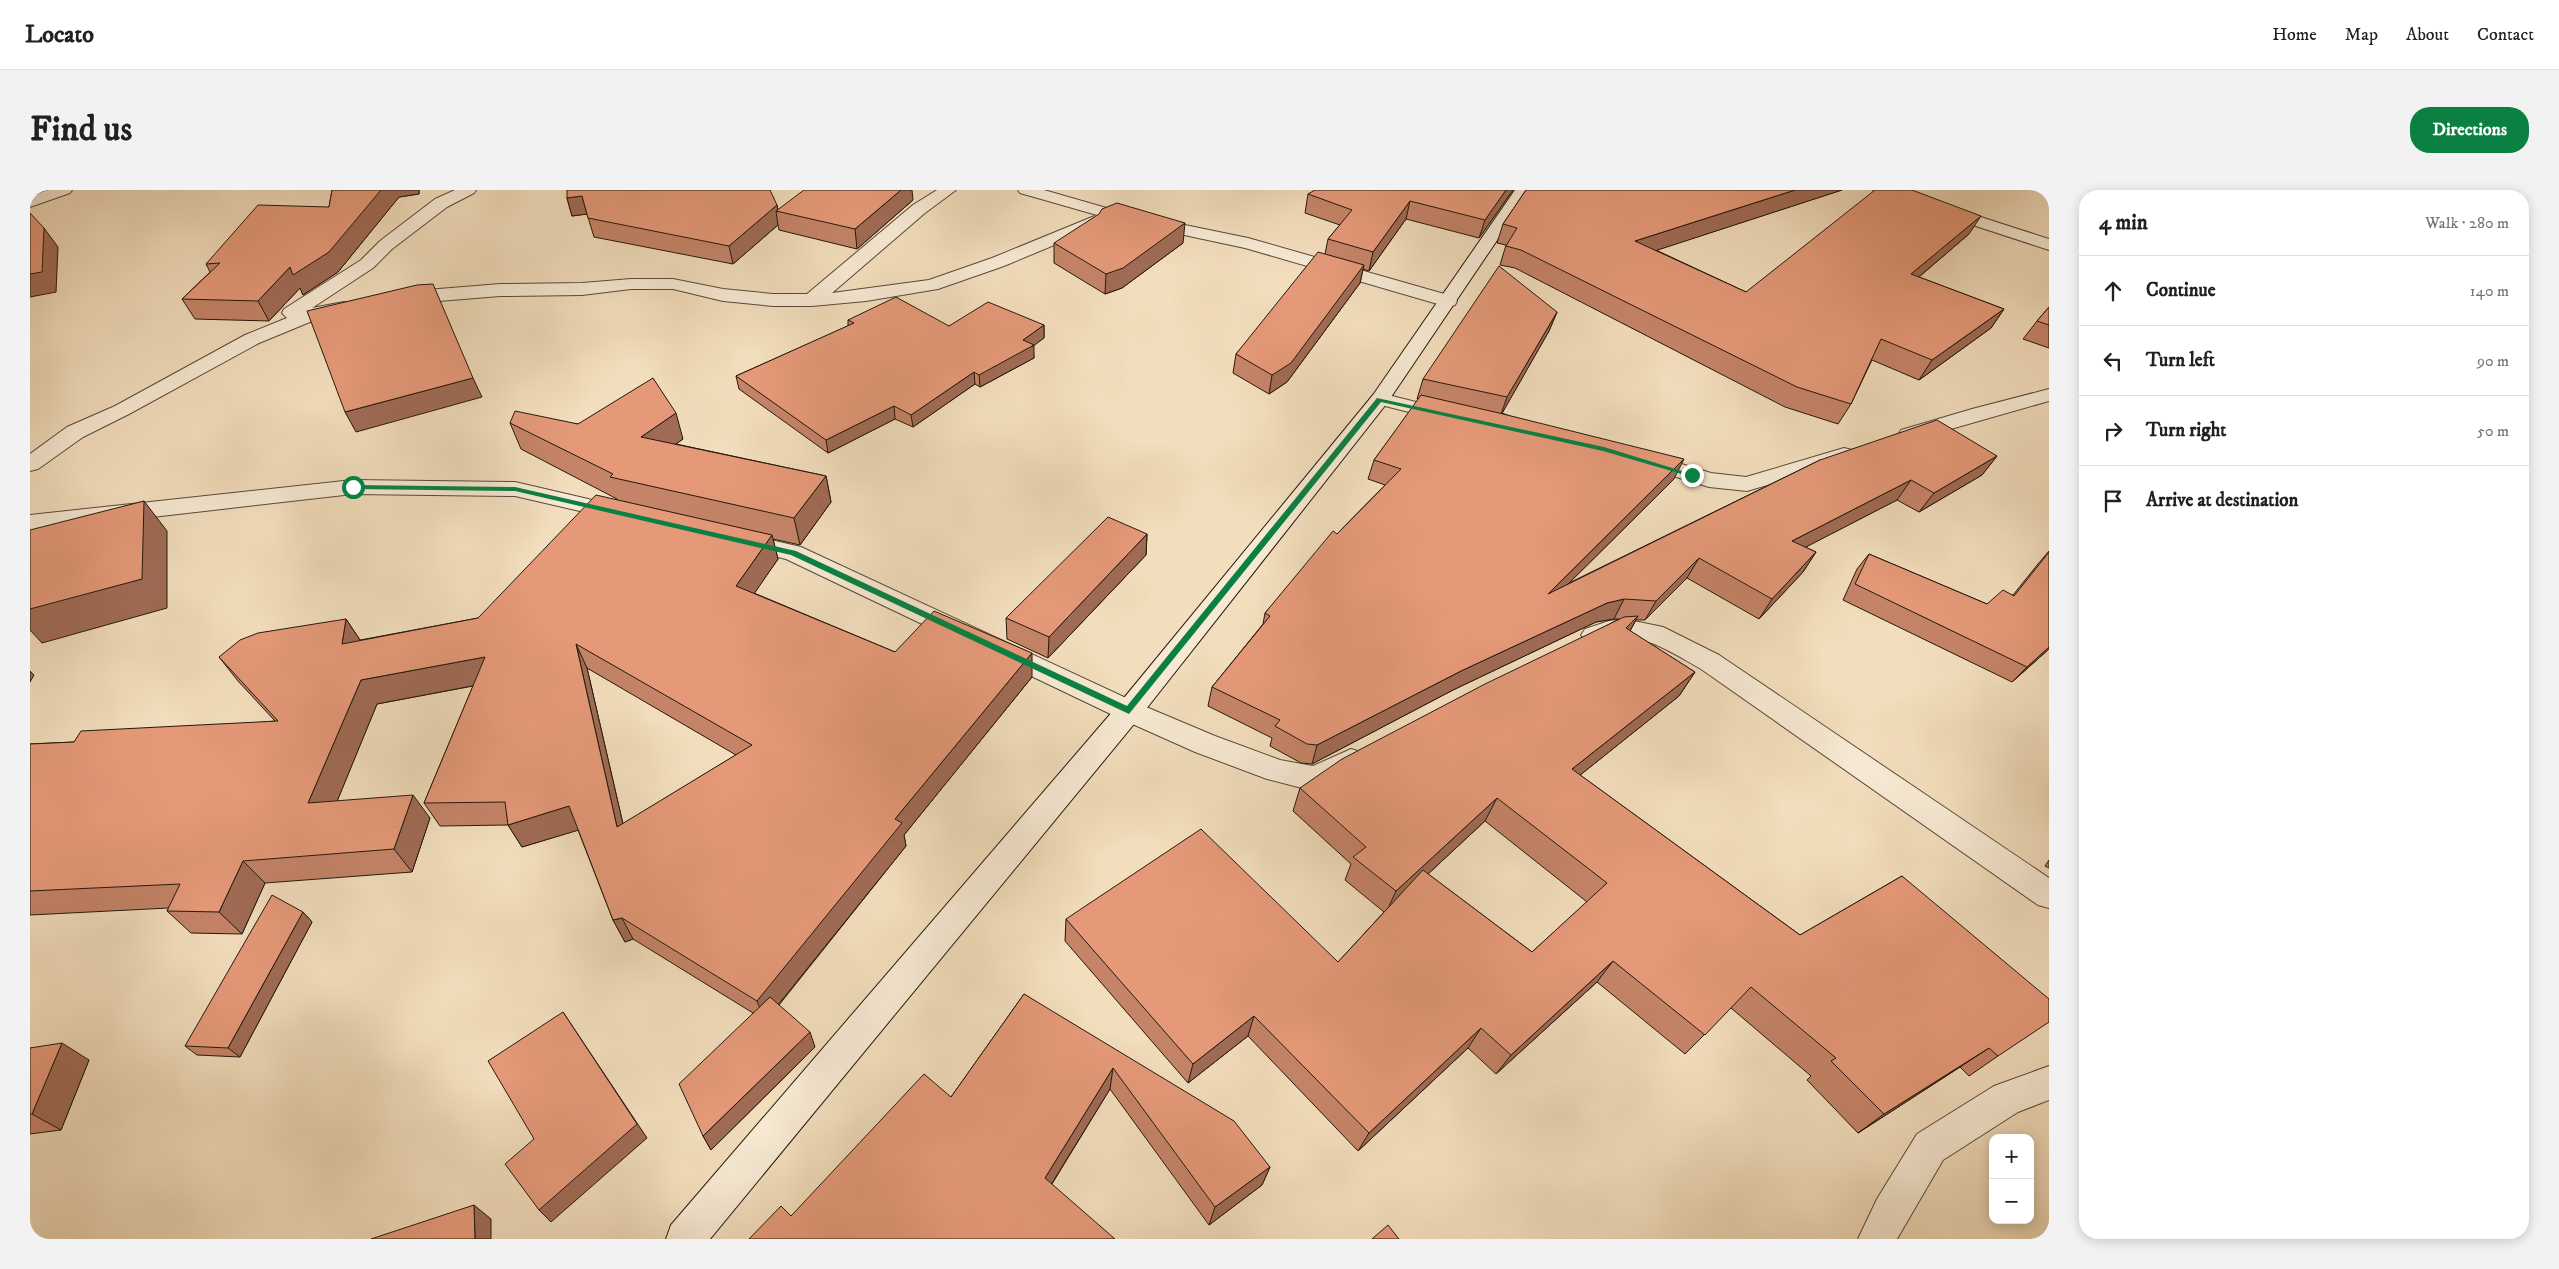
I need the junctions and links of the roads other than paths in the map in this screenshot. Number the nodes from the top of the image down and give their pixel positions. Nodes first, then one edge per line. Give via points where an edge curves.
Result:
1 (64, 190) edge
2 (468, 190) edge
3 (948, 190) edge
4 (1026, 190) edge
5 (1523, 190) edge
6 (1882, 190) edge
7 (30, 202) edge
8 (1114, 214) junction
9 (2049, 244) edge
10 (812, 300) junction
11 (383, 301) edge
12 (1448, 301) junction
13 (365, 304) edge
14 (252, 339) junction
15 (2049, 395) edge
16 (1380, 400) junction
17 (1471, 421) edge
18 (1891, 441) edge
19 (1864, 449) edge
20 (1622, 454) edge
21 (30, 464) edge
22 (640, 518) edge
23 (30, 522) edge
24 (717, 535) edge
25 (1571, 647) edge
26 (1129, 710) junction
27 (1374, 749) edge
28 (2049, 895) edge
29 (2049, 1083) edge
30 (685, 1239) edge
31 (1877, 1239) edge

1 - 7 street
2 - 14 street via 441,203 386,245 367,264
3 - 10 street via 919,209
4 - 8 street
5 - 12 street
6 - 9 street
8 - 10 street via 998,262 932,285
8 - 12 street via 1248,243
10 - 11 street via 739,297 665,284 631,284 582,289 500,290
12 - 16 street
13 - 14 street via 318,312
14 - 21 street via 75,432
15 - 18 street
16 - 17 street
16 - 26 street
19 - 20 street via 1747,484 1709,480
22 - 23 street via 515,489 353,487
24 - 26 street via 793,553
25 - 28 street via 1606,630 1639,628 1662,636 1710,662 1767,700
26 - 27 street via 1205,744 1302,777 1316,777
26 - 30 street
29 - 31 street via 2007,1098 1930,1147

